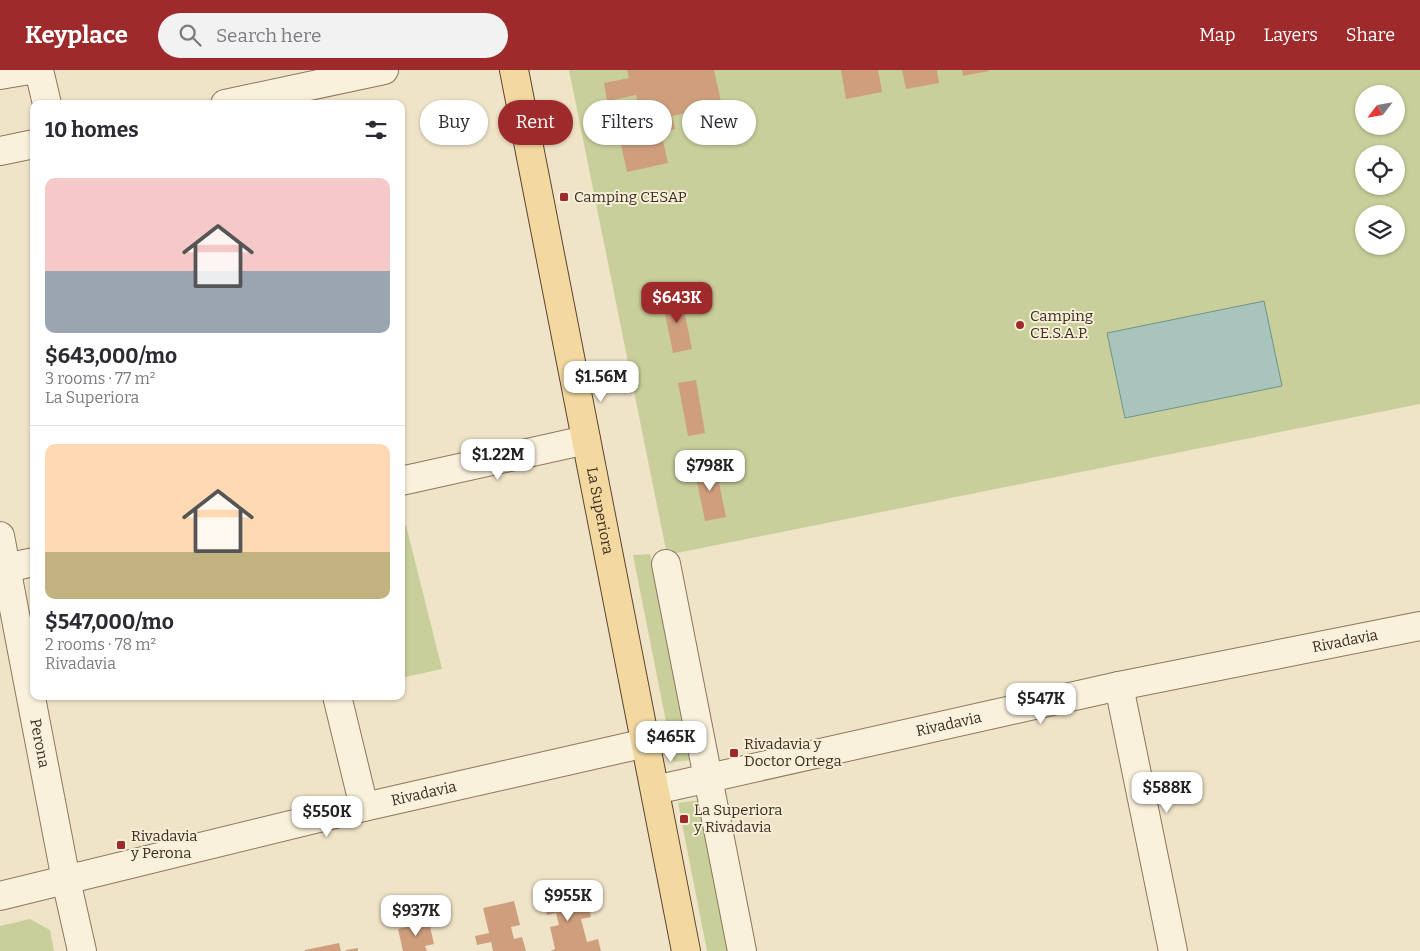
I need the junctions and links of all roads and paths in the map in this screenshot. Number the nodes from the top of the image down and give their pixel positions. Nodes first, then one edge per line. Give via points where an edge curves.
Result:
1 (30, 70) edge
2 (39, 70) edge
3 (384, 70) edge
4 (514, 70) edge
5 (0, 76) edge
6 (46, 100) edge
7 (244, 100) edge
8 (30, 145) edge
9 (0, 151) edge
10 (586, 440) junction
11 (405, 480) edge
12 (0, 536) edge
13 (30, 563) edge
14 (666, 564) dead end
15 (3, 569) edge
16 (1420, 626) edge
17 (1119, 686) junction
18 (338, 700) edge
19 (646, 743) junction
20 (708, 778) junction
21 (655, 790) junction
22 (364, 807) junction
23 (66, 880) junction
24 (0, 896) edge
25 (82, 951) edge
26 (686, 951) edge
27 (742, 951) edge
28 (1173, 951) edge

1 - 5 street
2 - 6 street
3 - 7 street
4 - 10 main road, La Superiora
8 - 9 street
10 - 11 street
10 - 19 main road, La Superiora
12 - 15 street, Perona
13 - 15 street
14 - 20 street
15 - 23 street, Perona
16 - 17 street, Rivadavia
17 - 20 street, Rivadavia
17 - 28 street
18 - 22 street
19 - 21 main road, La Superiora
19 - 22 street, Rivadavia
20 - 21 street, Rivadavia
20 - 27 street
21 - 26 main road, La Superiora
22 - 23 street, Rivadavia
23 - 24 street, Rivadavia
23 - 25 street, Perona

